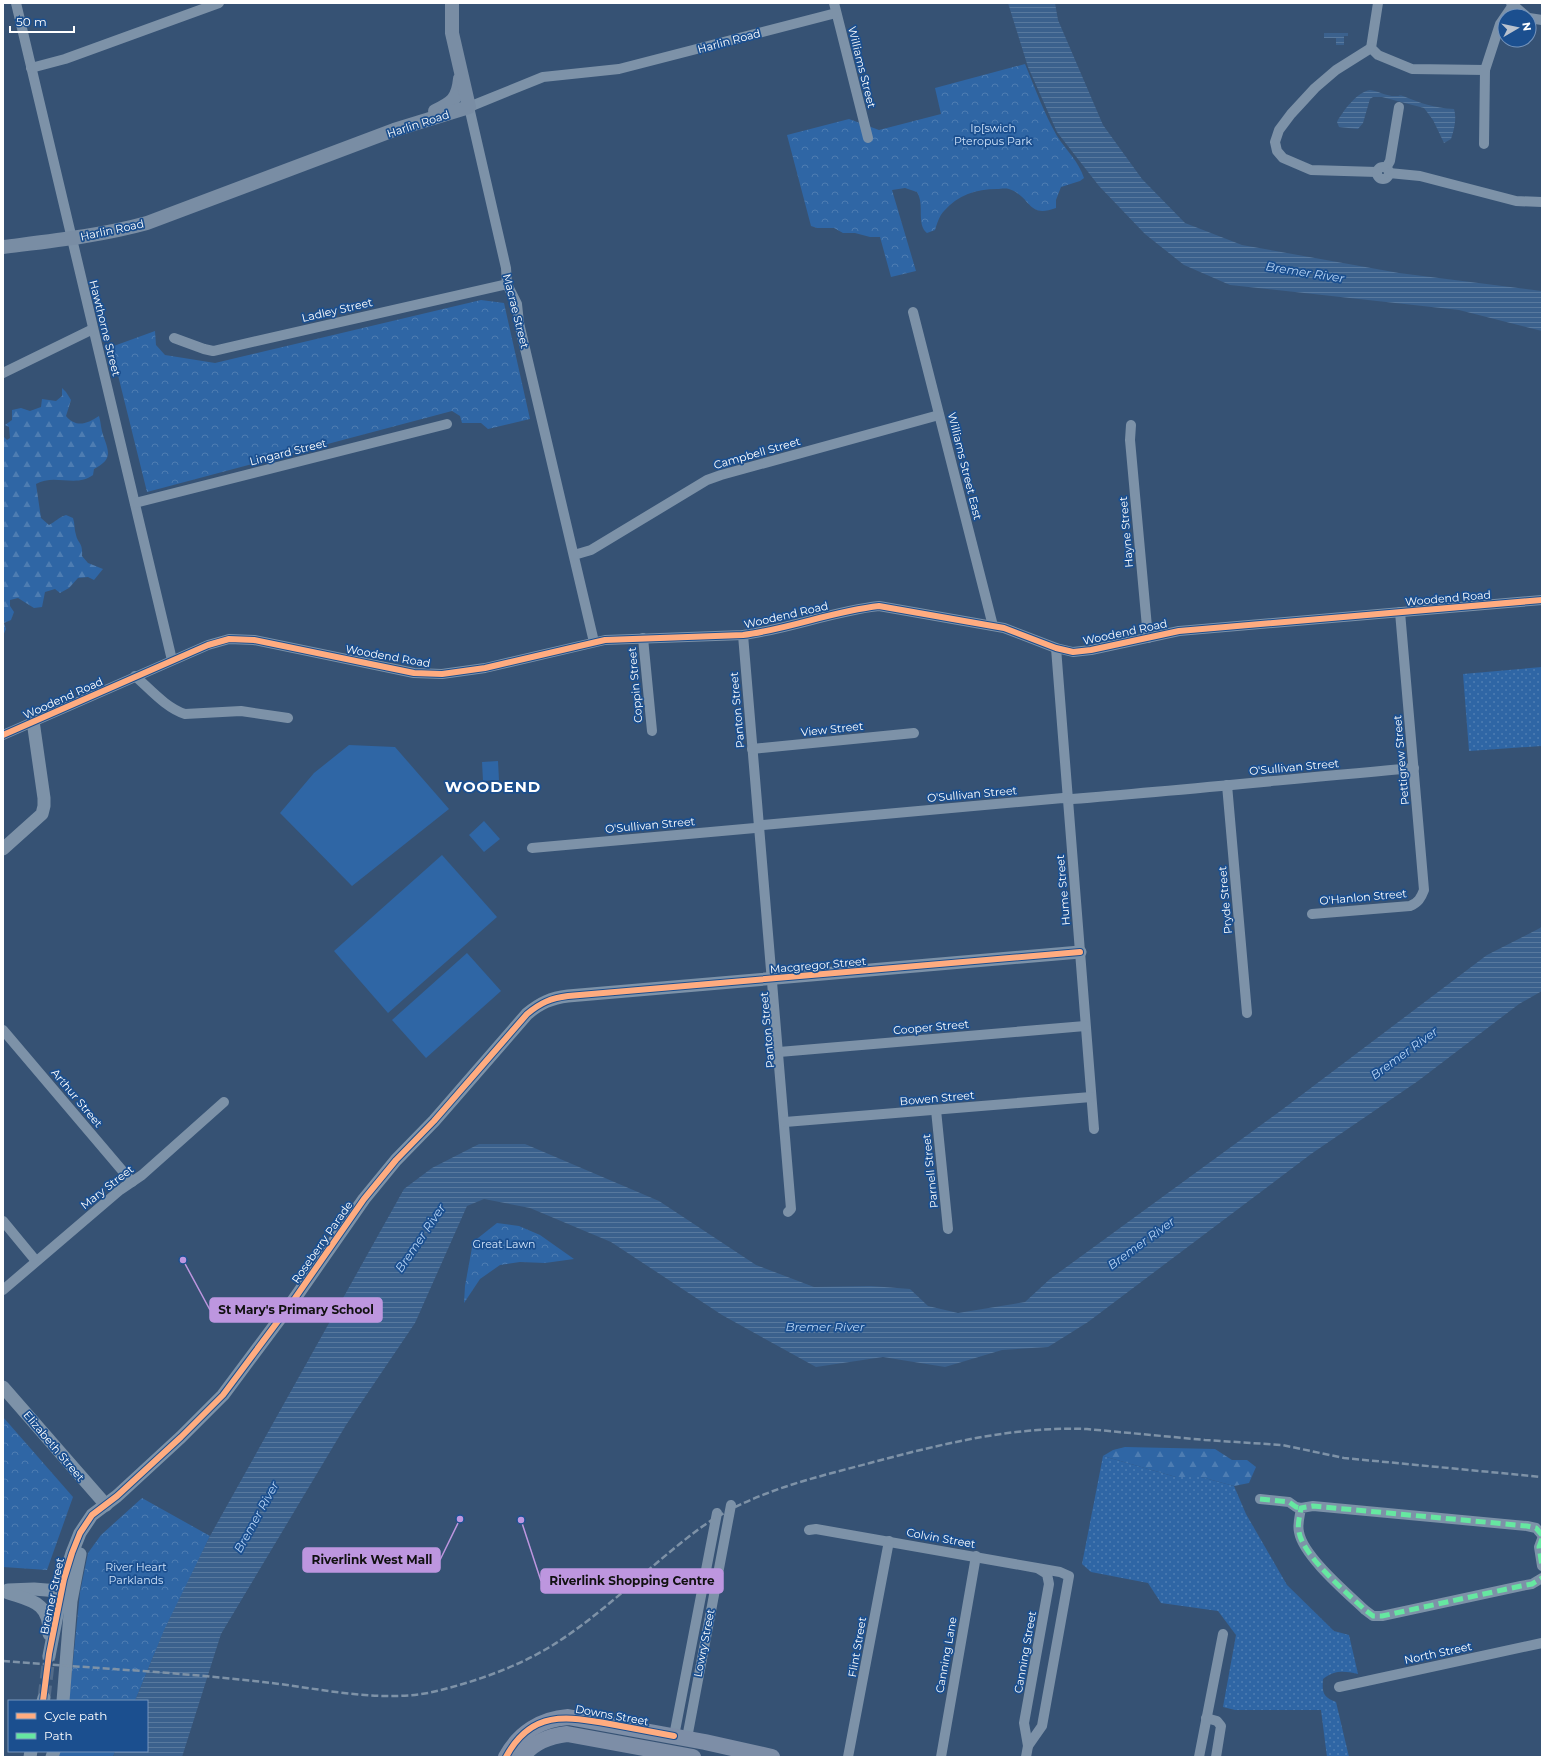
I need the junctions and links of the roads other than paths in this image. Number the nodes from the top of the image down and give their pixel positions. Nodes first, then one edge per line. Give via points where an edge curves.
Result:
1 (16, 3) edge
2 (219, 3) edge
3 (452, 3) edge
4 (1378, 3) edge
5 (1512, 4) edge
6 (835, 8) edge
7 (1371, 48) junction
8 (31, 68) junction
9 (1484, 70) junction
10 (461, 73) junction
11 (469, 107) junction
12 (1399, 107) dead end
13 (394, 130) junction
14 (868, 138) dead end
15 (1484, 144) dead end
16 (1384, 171) junction
17 (1542, 202) edge
18 (71, 238) junction
19 (3, 248) edge
20 (507, 284) junction
21 (913, 312) dead end
22 (93, 329) junction
23 (174, 338) dead end
24 (3, 373) edge
25 (939, 415) junction
26 (447, 424) dead end
27 (1131, 425) dead end
28 (135, 503) junction
29 (574, 555) junction
30 (1542, 600) edge
31 (1400, 612) junction
32 (993, 626) junction
33 (743, 635) junction
34 (643, 638) junction
35 (1148, 638) junction
36 (594, 642) junction
37 (1056, 648) junction
38 (172, 660) junction
39 (135, 676) junction
40 (288, 718) dead end
41 (33, 721) junction
42 (652, 731) dead end
43 (914, 733) dead end
44 (3, 735) edge
45 (752, 749) junction
46 (1414, 768) junction
47 (1227, 785) junction
48 (1067, 798) junction
49 (759, 827) junction
50 (532, 848) dead end
51 (3, 849) edge
52 (1416, 904) joint
53 (1312, 914) dead end
54 (1080, 952) junction
55 (772, 979) junction
56 (559, 997) joint
57 (1247, 1013) dead end
58 (1085, 1026) junction
59 (3, 1030) edge
60 (779, 1052) junction
61 (1091, 1097) junction
62 (224, 1102) dead end
63 (936, 1110) junction
64 (785, 1122) junction
65 (1094, 1130) dead end
66 (132, 1182) junction
67 (788, 1212) dead end
68 (3, 1221) edge
69 (948, 1229) dead end
70 (36, 1261) junction
71 (3, 1290) edge
72 (3, 1387) edge
73 (1260, 1499) dead end
74 (106, 1505) junction
75 (731, 1505) dead end
76 (1301, 1508) junction
77 (717, 1513) dead end
78 (809, 1530) dead end
79 (1542, 1536) edge
80 (1542, 1539) edge
81 (889, 1541) junction
82 (976, 1556) junction
83 (1542, 1566) edge
84 (1037, 1568) junction
85 (1069, 1576) joint
86 (1542, 1578) edge
87 (3, 1591) edge
88 (67, 1596) junction
89 (1223, 1634) dead end
90 (1542, 1643) edge
91 (1339, 1687) dead end
92 (63, 1700) edge
93 (1206, 1718) junction
94 (534, 1736) junction
95 (681, 1737) junction
96 (1028, 1746) junction
97 (680, 1756) edge
98 (506, 1757) edge
99 (522, 1757) edge
100 (772, 1757) edge
101 (848, 1757) edge
102 (941, 1757) edge
103 (1026, 1757) edge
104 (1199, 1757) edge
105 (1216, 1757) edge

1 - 8 street, Hawthorne Street
2 - 8 street via 65,59
3 - 10 main road, Macrae Street via 452,32
4 - 7 street
5 - 9 street via 1500,24
6 - 11 street, Harlin Road via 619,69 543,77
6 - 14 street, Williams Street
7 - 9 street via 1378,55 1412,69
7 - 16 street via 1336,70 1315,88 1279,130 1275,142 1277,151 1283,158 1312,170
8 - 18 street, Hawthorne Street
9 - 15 street
10 - 11 main road, Macrae Street
10 - 13 main road via 458,92 450,104
11 - 13 main road, Harlin Road
11 - 20 street, Macrae Street via 506,268
12 - 16 street via 1390,161
13 - 18 main road, Harlin Road via 147,223
16 - 17 street via 1420,176 1516,201
18 - 19 main road, Harlin Road
18 - 22 street, Hawthorne Street
20 - 23 street, Ladley Street via 213,351
20 - 29 street, Macrae Street via 516,304
21 - 25 street, Williams Street East
22 - 24 street
22 - 28 street, Hawthorne Street
25 - 29 street, Campbell Street via 721,474 591,550
25 - 32 street, Williams Street East
26 - 28 street, Lingard Street
27 - 35 street, Hayne Street via 1130,440
28 - 38 street, Hawthorne Street
29 - 36 street, Macrae Street
30 - 31 street, Woodend Road
31 - 35 street, Woodend Road via 1179,631
31 - 46 street, Pettigrew Street
32 - 33 street, Woodend Road via 879,606 859,608
32 - 37 street, Woodend Road
33 - 34 street, Woodend Road
33 - 45 street, Panton Street
34 - 36 street, Woodend Road
34 - 42 street, Coppin Street
35 - 37 street, Woodend Road via 1073,652
36 - 38 street, Woodend Road via 485,668 442,674 414,673 244,639 218,641
37 - 48 street, Hume Street
38 - 39 street, Woodend Road
39 - 40 street via 170,706 185,714 241,711
39 - 41 street, Woodend Road
41 - 44 street, Woodend Road
41 - 51 street via 44,810
43 - 45 street, View Street
45 - 49 street, Panton Street
46 - 47 street, O'Sullivan Street
46 - 52 street, Pettigrew Street via 1424,890
47 - 48 street, O'Sullivan Street
47 - 57 street, Pryde Street
48 - 49 street, O'Sullivan Street
48 - 54 street, Hume Street
49 - 50 street, O'Sullivan Street
49 - 55 street, Panton Street
52 - 53 street, O'Hanlon Street
54 - 55 street, Macgregor Street
54 - 58 street, Hume Street
55 - 56 street, Macgregor Street
55 - 60 street, Panton Street
56 - 74 street, Roseberry Parade via 543,1003 527,1014 434,1121 396,1160 364,1199 223,1395
58 - 60 street, Cooper Street
58 - 61 street, Hume Street
59 - 66 street, Arthur Street
60 - 64 street, Panton Street
61 - 63 street, Bowen Street
61 - 65 street, Hume Street
62 - 66 street, Mary Street
63 - 64 street, Bowen Street
63 - 69 street, Parnell Street
64 - 67 street, Panton Street via 791,1209
66 - 70 street, Mary Street
68 - 70 street
70 - 71 street, Mary Street
72 - 74 street, Elizabeth Street
73 - 76 street via 1289,1502
74 - 88 street, Bremer Street via 83,1547
75 - 95 street, Lowry Street
76 - 79 street via 1313,1506 1527,1526 1536,1528
76 - 86 street via 1299,1535 1312,1558 1373,1616 1532,1584
77 - 95 street, Lowry Street
78 - 81 street, Colvin Street
80 - 83 street via 1539,1546
81 - 82 street, Colvin Street
81 - 101 street, Flint Street
82 - 84 street, Colvin Street
82 - 102 street, Canning Lane
84 - 85 street, Colvin Street
84 - 96 street, Canning Street via 1047,1574 1049,1583 1024,1723
85 - 96 street, Canning Street via 1042,1726
87 - 88 street via 30,1596
87 - 88 street, Bremer Street via 36,1603 44,1609 50,1624 49,1655
88 - 92 street, Bremer Street
89 - 93 street
90 - 91 street, North Street
93 - 104 street
93 - 105 street via 1218,1721 1221,1726
94 - 95 main road, Downs Street via 555,1719 573,1718
94 - 97 main road via 572,1734
94 - 98 main road via 514,1745
94 - 99 main road
95 - 97 main road, Lowry Street
95 - 100 main road, Downs Street
96 - 103 street, Canning Street

